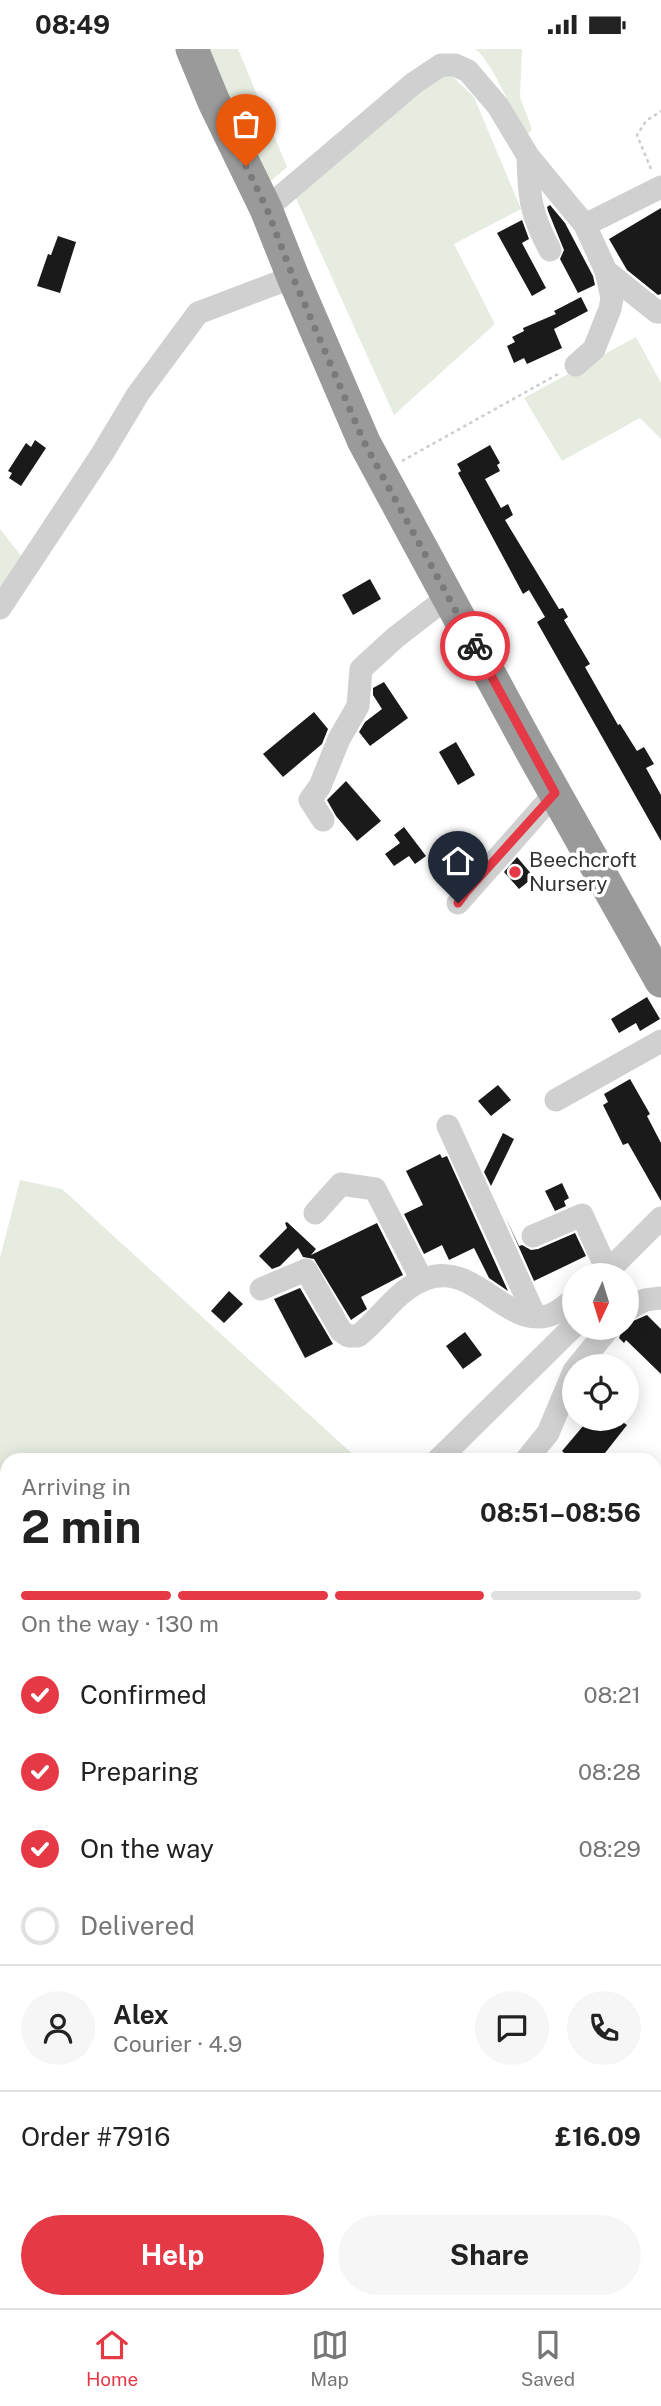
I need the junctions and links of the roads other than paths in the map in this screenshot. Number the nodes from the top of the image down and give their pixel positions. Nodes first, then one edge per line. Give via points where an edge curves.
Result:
1 (192, 49) edge
2 (528, 156) junction
3 (660, 188) edge
4 (267, 209) junction
5 (585, 225) junction
6 (550, 250) dead end
7 (606, 271) junction
8 (293, 277) junction
9 (661, 312) edge
10 (576, 365) road end
11 (448, 597) junction
12 (0, 608) edge
13 (555, 793) junction
14 (323, 820) dead end
15 (458, 903) dead end
16 (661, 981) edge
17 (661, 1041) edge
18 (556, 1100) dead end
19 (448, 1126) dead end
20 (315, 1213) dead end
21 (661, 1218) edge
22 (533, 1236) dead end
23 (661, 1238) edge
24 (606, 1263) edge
25 (622, 1263) edge
26 (627, 1263) edge
27 (422, 1280) junction
28 (261, 1289) dead end
29 (661, 1298) edge
30 (639, 1303) edge
31 (562, 1308) edge
32 (535, 1316) junction
33 (562, 1339) edge
34 (562, 1400) edge
35 (445, 1453) edge
36 (532, 1453) edge

1 - 4 highway
2 - 4 street via 498,106 468,71 441,65
2 - 5 street
2 - 6 street via 533,214
3 - 5 street
4 - 8 highway
5 - 7 street
7 - 9 street
7 - 10 street via 610,309 594,349
8 - 11 highway via 364,442
8 - 12 street via 198,313 138,394
11 - 13 highway
11 - 14 street via 361,669 358,706 310,800
13 - 15 street
13 - 16 highway
17 - 18 street
19 - 32 street
20 - 27 street via 341,1184 375,1189
21 - 25 street
22 - 24 street via 582,1215
23 - 26 street
27 - 28 street via 403,1291 358,1336 341,1331 306,1270
27 - 32 street via 447,1276 473,1283 519,1314
29 - 30 street
31 - 32 street via 550,1316
33 - 35 street
34 - 36 street via 548,1433

